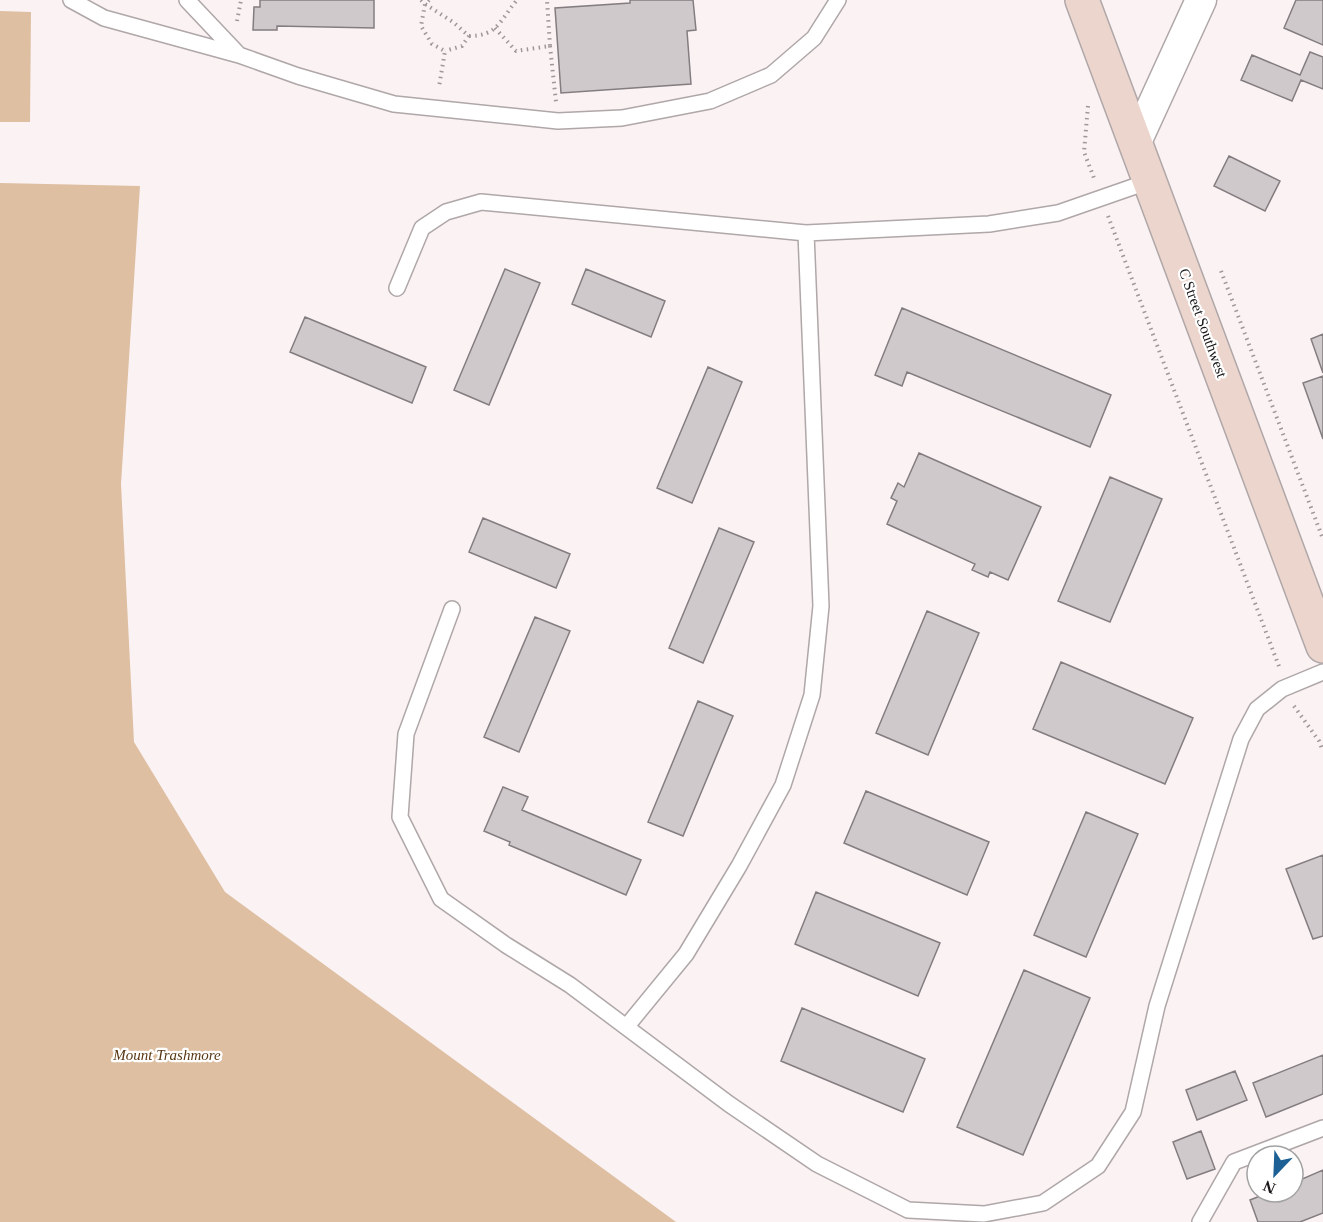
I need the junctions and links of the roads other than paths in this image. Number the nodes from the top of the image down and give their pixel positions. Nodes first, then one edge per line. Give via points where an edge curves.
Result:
1 (71, 0) edge
2 (187, 0) edge
3 (838, 0) edge
4 (1082, 0) edge
5 (1201, 0) edge
6 (239, 55) junction
7 (1136, 142) junction
8 (1150, 181) junction
9 (806, 233) junction
10 (397, 288) dead end
11 (452, 609) dead end
12 (1323, 646) edge
13 (1323, 672) edge
14 (627, 1026) junction
15 (1323, 1128) edge
16 (1200, 1222) edge

1 - 6 lane via 104,18
2 - 6 lane
3 - 6 lane via 814,38 771,75 710,101 622,118 558,121 394,104
4 - 7 main road, C Street Southwest
5 - 7 street
7 - 8 main road, C Street Southwest
8 - 9 lane via 1058,213 988,224
8 - 12 main road, C Street Southwest
9 - 10 lane via 481,202 446,212 422,228
9 - 14 lane via 821,606 812,695 783,785 739,866 686,954
11 - 14 lane via 406,734 400,817 441,899
13 - 14 lane via 1287,687 1257,709 1241,739 1157,1006 1133,1112 1098,1166 1043,1203 984,1214 908,1210 817,1164 729,1104
15 - 16 lane via 1234,1162

